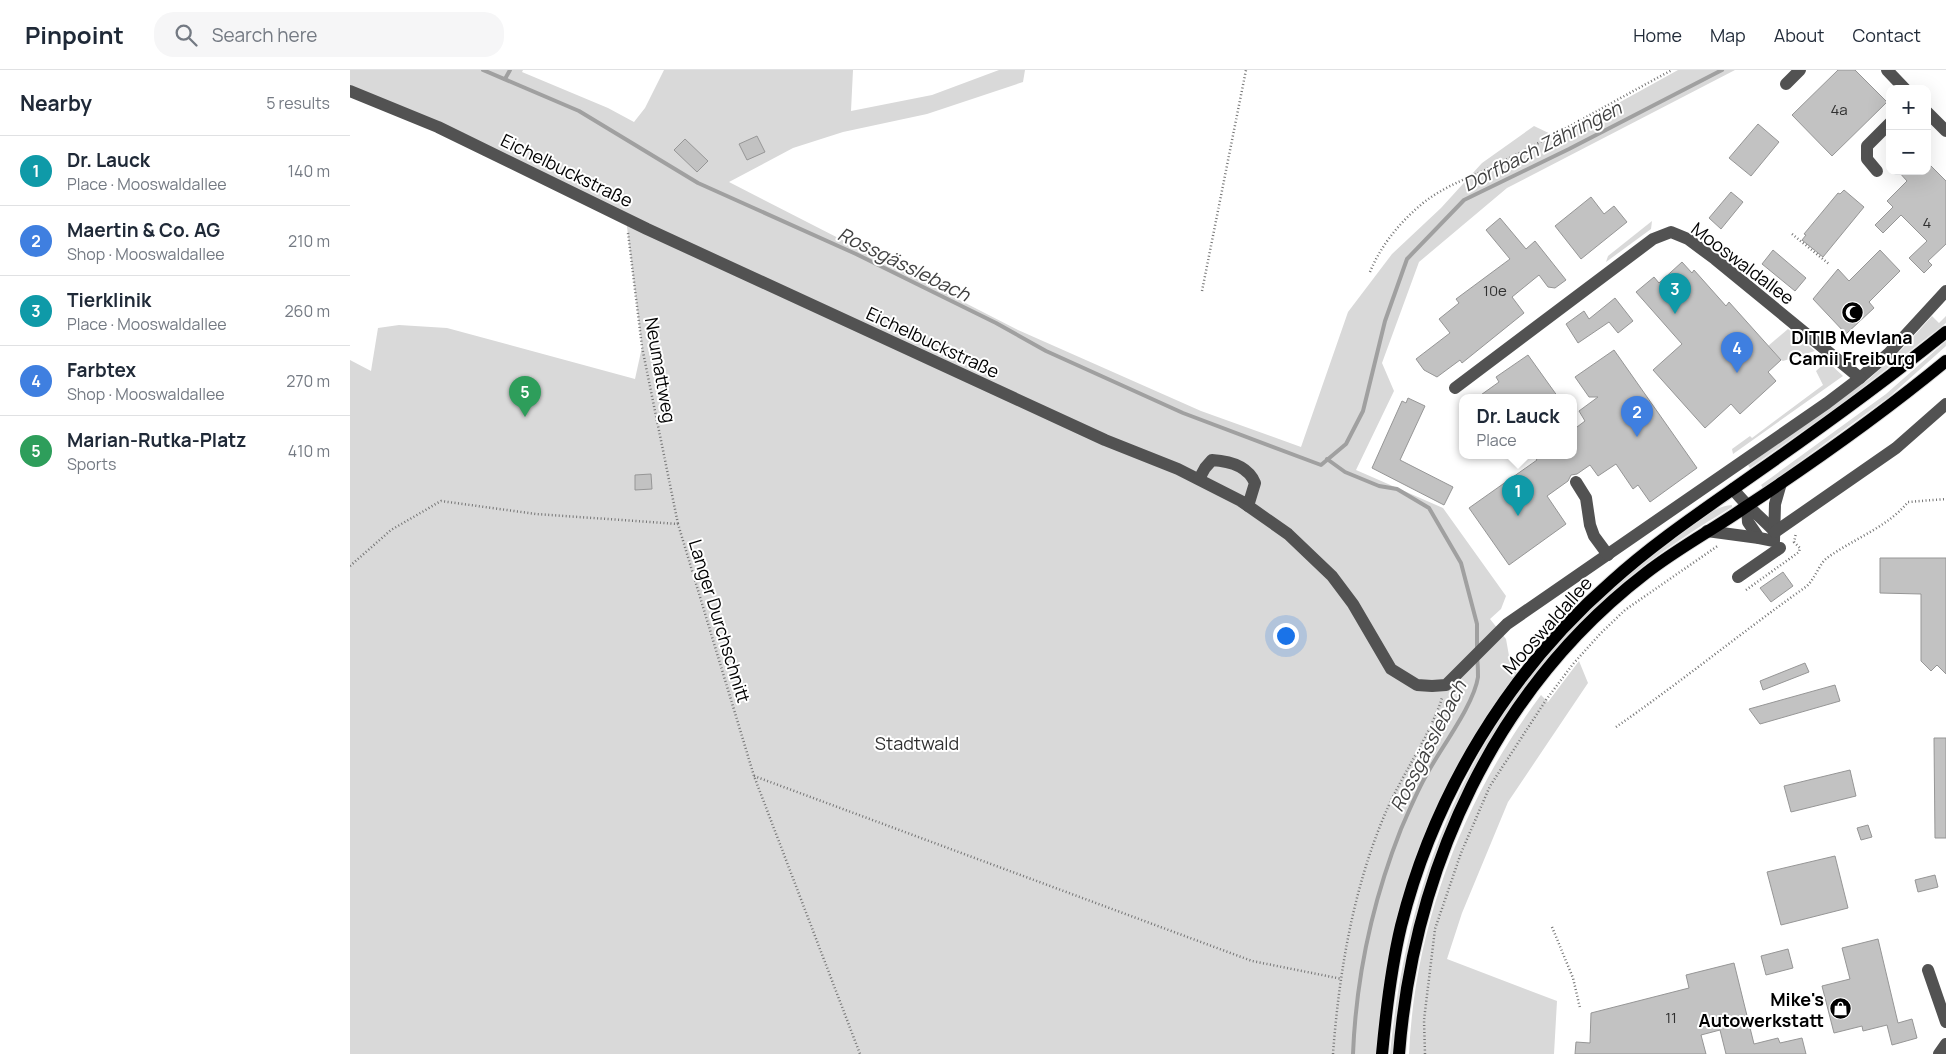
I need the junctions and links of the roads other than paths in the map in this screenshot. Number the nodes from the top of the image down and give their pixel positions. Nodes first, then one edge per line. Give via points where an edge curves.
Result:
1 (1800, 70) edge
2 (1887, 70) edge
3 (1786, 84) dead end
4 (1901, 85) edge
5 (350, 91) edge
6 (1931, 116) edge
7 (1886, 127) edge
8 (1946, 131) edge
9 (1877, 171) dead end
10 (1946, 291) edge
11 (1946, 332) edge
12 (1946, 361) edge
13 (1860, 378) junction
14 (1455, 388) dead end
15 (1946, 404) edge
16 (1199, 479) junction
17 (1576, 482) dead end
18 (1781, 483) junction
19 (1734, 489) junction
20 (1248, 506) junction
21 (1746, 507) junction
22 (1707, 531) junction
23 (1775, 532) junction
24 (1759, 538) junction
25 (1780, 548) dead end
26 (1608, 555) junction
27 (1738, 577) dead end
28 (1446, 684) joint
29 (1928, 970) dead end
30 (1946, 1022) edge
31 (1946, 1044) edge
32 (1382, 1054) edge
33 (1399, 1054) edge
34 (1938, 1054) edge

1 - 3 street
2 - 4 street
5 - 16 street, Eichelbuckstraße via 438,127 626,219 1105,440
6 - 8 street
7 - 9 street via 1867,146 1867,159
10 - 13 street, Mooswaldallee via 1889,353
11 - 19 main road, Mooswaldallee via 1843,412
12 - 18 main road, Mooswaldallee
13 - 14 street, Mooswaldallee via 1715,259 1688,239 1671,232 1653,239
13 - 26 street, Mooswaldallee
15 - 23 street via 1896,448
16 - 20 street, Eichelbuckstraße
16 - 20 street via 1212,460 1242,467 1251,474 1255,483
17 - 26 street via 1586,498 1594,536
18 - 21 main road, Mooswaldallee
18 - 23 street via 1775,504
19 - 21 street
19 - 32 main road, Mooswaldallee via 1654,546 1576,614 1541,652 1490,723 1438,818 1417,873 1394,963
20 - 28 street, Eichelbuckstraße via 1288,534 1332,576 1353,604 1391,669 1417,685
21 - 22 main road, Mooswaldallee
21 - 23 street
21 - 24 street via 1748,522
22 - 24 street
22 - 33 main road, Mooswaldallee via 1646,573 1589,624 1541,678 1486,759 1455,821 1424,906 1409,971
23 - 24 street via 1774,541
25 - 27 street
26 - 28 street, Mooswaldallee via 1507,624
29 - 30 street
31 - 34 street

